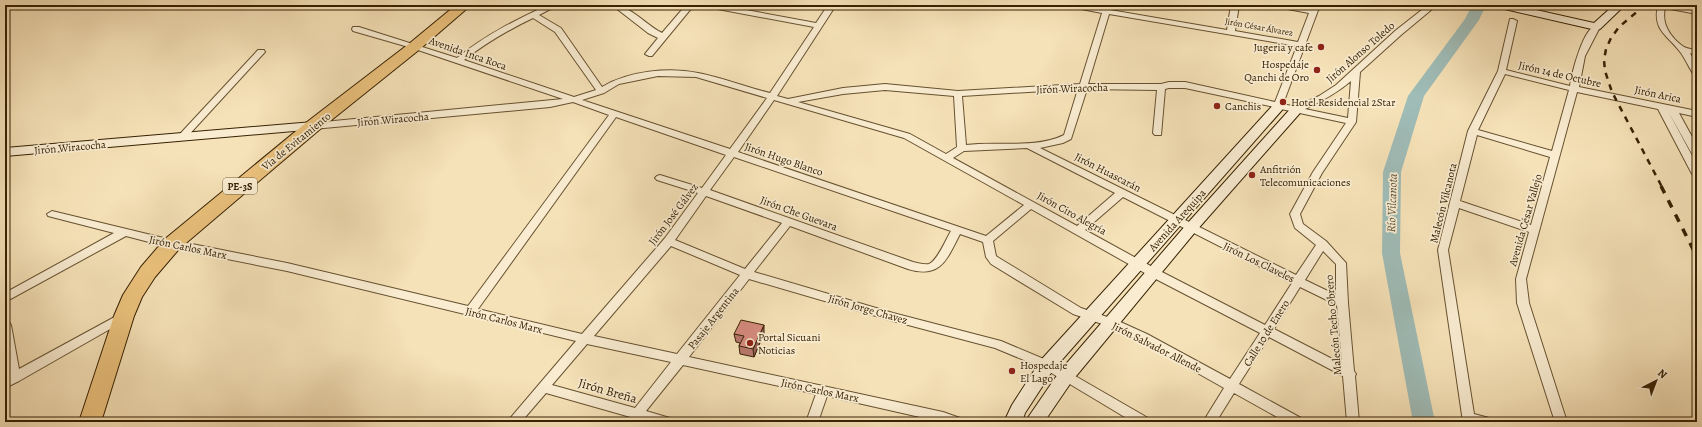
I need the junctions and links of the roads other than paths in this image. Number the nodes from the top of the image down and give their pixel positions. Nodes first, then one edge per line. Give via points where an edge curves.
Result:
1 (464, 5) edge
2 (554, 5) edge
3 (616, 5) edge
4 (690, 5) edge
5 (708, 5) edge
6 (832, 5) edge
7 (1071, 5) edge
8 (1235, 5) edge
9 (1276, 5) edge
10 (1433, 5) edge
11 (1500, 5) edge
12 (1620, 5) edge
13 (1662, 5) edge
14 (1107, 8) edge
15 (1315, 8) edge
16 (1697, 12) edge
17 (534, 15) junction
18 (1513, 21) dead end
19 (819, 26) junction
20 (1596, 27) junction
21 (356, 29) dead end
22 (1231, 32) junction
23 (663, 37) junction
24 (1302, 44) junction
25 (415, 46) junction
26 (1682, 50) junction
27 (261, 52) dead end
28 (1697, 53) edge
29 (650, 54) dead end
30 (458, 61) junction
31 (1356, 71) junction
32 (1502, 71) junction
33 (1697, 73) edge
34 (1083, 86) junction
35 (1161, 87) junction
36 (1574, 89) junction
37 (601, 91) junction
38 (958, 94) junction
39 (772, 97) junction
40 (1614, 97) joint
41 (572, 100) junction
42 (788, 100) junction
43 (1278, 107) junction
44 (1662, 108) junction
45 (1296, 110) junction
46 (1673, 110) junction
47 (614, 114) junction
48 (1697, 114) edge
49 (1352, 122) junction
50 (313, 126) junction
51 (1473, 131) junction
52 (1158, 134) dead end
53 (182, 137) junction
54 (1028, 145) junction
55 (962, 148) junction
56 (5, 152) edge
57 (732, 154) junction
58 (1697, 154) edge
59 (1555, 155) junction
60 (948, 157) junction
61 (1697, 174) edge
62 (660, 178) dead end
63 (705, 192) junction
64 (1121, 193) junction
65 (1455, 202) junction
66 (1031, 204) junction
67 (52, 214) dead end
68 (1176, 220) junction
69 (788, 222) junction
70 (1191, 228) junction
71 (956, 230) junction
72 (1079, 230) junction
73 (1534, 230) junction
74 (123, 233) junction
75 (988, 240) junction
76 (669, 241) junction
77 (172, 244) junction
78 (1322, 244) junction
79 (1138, 263) junction
80 (1154, 273) junction
81 (747, 274) junction
82 (1299, 282) junction
83 (5, 298) edge
84 (1342, 303) junction
85 (470, 312) junction
86 (124, 316) junction
87 (1091, 316) junction
88 (1112, 323) junction
89 (5, 325) edge
90 (1266, 332) junction
91 (586, 340) junction
92 (680, 360) junction
93 (1047, 365) junction
94 (1350, 374) junction
95 (1066, 376) junction
96 (10, 380) edge
97 (1233, 386) junction
98 (542, 387) junction
99 (823, 391) junction
100 (637, 414) junction
101 (87, 419) edge
102 (1468, 420) edge
103 (513, 422) edge
104 (666, 422) edge
105 (812, 422) edge
106 (956, 422) edge
107 (1013, 422) edge
108 (1034, 422) edge
109 (1144, 422) edge
110 (1209, 422) edge
111 (1297, 422) edge
112 (1353, 422) edge
113 (1485, 422) edge
114 (1561, 422) edge

1 - 25 highway, Vía de Evitamiento / PE-3S
2 - 17 street
3 - 23 street
4 - 23 street
5 - 19 street
6 - 19 street, Jirón José Gálvez
7 - 14 street, Jirón César Álvarez
8 - 22 street
9 - 15 street
10 - 31 street, Jirón Alonso Toledo
11 - 20 street
12 - 20 street
13 - 16 street
13 - 26 street via 1659,19 1664,31
14 - 22 street, Jirón César Álvarez
14 - 34 street
15 - 24 street, Avenida Arequipa
17 - 30 street via 502,30
17 - 37 street via 558,30
18 - 32 street, Malecón Vilcanota
19 - 39 street, Jirón José Gálvez
20 - 36 street, Avenida César Vallejo via 1578,61
21 - 25 street, Avenida Inca Roca
22 - 24 street, Jirón César Álvarez
23 - 29 street
24 - 43 street, Avenida Arequipa
25 - 30 street, Avenida Inca Roca
25 - 50 highway, Vía de Evitamiento / PE-3S
26 - 28 street
26 - 33 street
27 - 53 street
30 - 41 street, Avenida Inca Roca
31 - 45 street, Jirón Alonso Toledo via 1339,87
31 - 49 street, Malecón Techo Obrero
32 - 36 street, Jirón 14 de Octubre
32 - 51 street, Malecón Vilcanota
34 - 35 street, Jirón Wiracocha
34 - 38 street, Jirón Wiracocha
34 - 54 street via 1068,137 1063,141
35 - 43 street, Jirón Wiracocha via 1185,85
35 - 52 street
36 - 40 street, Jirón 14 de Octubre
36 - 59 street, Avenida César Vallejo
37 - 39 street, Jirón Wiracocha via 616,82 658,73 697,75
37 - 41 street, Jirón Wiracocha
38 - 42 street, Jirón Wiracocha via 885,87
38 - 55 street
39 - 42 street, Jirón Ciro Alegría
39 - 57 street, Jirón José Gálvez
40 - 44 street, Jirón Arica
41 - 47 street, Jirón Hugo Blanco
41 - 50 street, Jirón Wiracocha
42 - 60 street, Jirón Ciro Alegría via 907,136
43 - 45 street, Jirón Wiracocha
43 - 68 street, Avenida Arequipa
44 - 46 street, Jirón Arica
44 - 61 street
45 - 49 street, Jirón Wiracocha
45 - 70 street, Avenida Arequipa
46 - 48 street, Jirón Arica
46 - 58 street
47 - 57 street, Jirón Hugo Blanco
47 - 85 street
49 - 78 street, Malecón Techo Obrero via 1318,172 1295,214 1299,226
50 - 53 street, Jirón Wiracocha
50 - 77 highway, Vía de Evitamiento / PE-3S
51 - 59 street
51 - 65 street, Malecón Vilcanota
53 - 56 street, Jirón Wiracocha
54 - 55 street
54 - 64 street, Jirón Huascarán
55 - 60 street
57 - 63 street, Jirón José Gálvez
57 - 71 street, Jirón Hugo Blanco
59 - 73 street, Avenida César Vallejo
60 - 66 street, Jirón Ciro Alegría
62 - 63 street, Jirón Che Guevara
63 - 69 street, Jirón Che Guevara
63 - 76 street, Jirón José Gálvez
64 - 68 street, Jirón Huascarán
64 - 72 street
65 - 73 street
65 - 102 street, Malecón Vilcanota via 1443,250
66 - 72 street, Jirón Ciro Alegría
66 - 75 street
67 - 74 street, Jirón Carlos Marx
68 - 70 street, Jirón Los Claveles
68 - 79 street, Avenida Arequipa
69 - 71 street, Jirón Che Guevara via 912,266 931,268 939,262
69 - 81 street, Pasaje Argentina
70 - 80 street, Avenida Arequipa
70 - 82 street, Jirón Los Claveles
71 - 75 street, Jirón Hugo Blanco
72 - 79 street, Jirón Ciro Alegría
73 - 114 street, Avenida César Vallejo via 1521,280 1523,303
74 - 77 street, Jirón Carlos Marx
74 - 83 street
75 - 87 street, Jirón Salvador Allende via 991,257 995,261 1077,311
76 - 81 street, Jirón Jorge Chavez
76 - 91 street, Jirón José Gálvez
77 - 85 street, Jirón Carlos Marx via 288,267
77 - 86 highway, Vía de Evitamiento / PE-3S via 148,272 133,295
78 - 82 street, Calle 10 de Enero
78 - 84 street, Malecón Techo Obrero via 1340,263
79 - 80 street, Jirón Ciro Alegría
79 - 87 street, Avenida Arequipa
80 - 88 street, Avenida Arequipa
80 - 90 street, Jirón Ciro Alegría
81 - 92 street, Pasaje Argentina
81 - 93 street, Jirón Jorge Chavez via 893,317 997,344
82 - 84 street, Jirón Los Claveles
82 - 90 street, Calle 10 de Enero
84 - 94 street, Malecón Techo Obrero
85 - 91 street, Jirón Carlos Marx
86 - 96 street
86 - 101 highway, Vía de Evitamiento / PE-3S
87 - 88 street, Jirón Salvador Allende
87 - 93 street, Avenida Arequipa
88 - 95 street, Avenida Arequipa
88 - 97 street, Jirón Salvador Allende
89 - 96 street
90 - 94 street, Jirón Ciro Alegría
90 - 97 street, Calle 10 de Enero
91 - 92 street, Jirón Carlos Marx
91 - 98 street, Jirón José Gálvez
92 - 99 street, Jirón Carlos Marx
92 - 100 street, Pasaje Argentina
93 - 95 street, Jirón Jorge Chavez
93 - 107 street, Avenida Arequipa
94 - 112 street, Malecón Techo Obrero
95 - 108 street, Avenida Arequipa
95 - 109 street, Jirón Jorge Chavez
97 - 110 street, Calle 10 de Enero
97 - 111 street, Jirón Salvador Allende
98 - 100 street, Jirón Breña
98 - 103 street, Jirón José Gálvez
99 - 105 street
99 - 106 street, Jirón Carlos Marx
100 - 104 street, Jirón Breña
102 - 113 street

